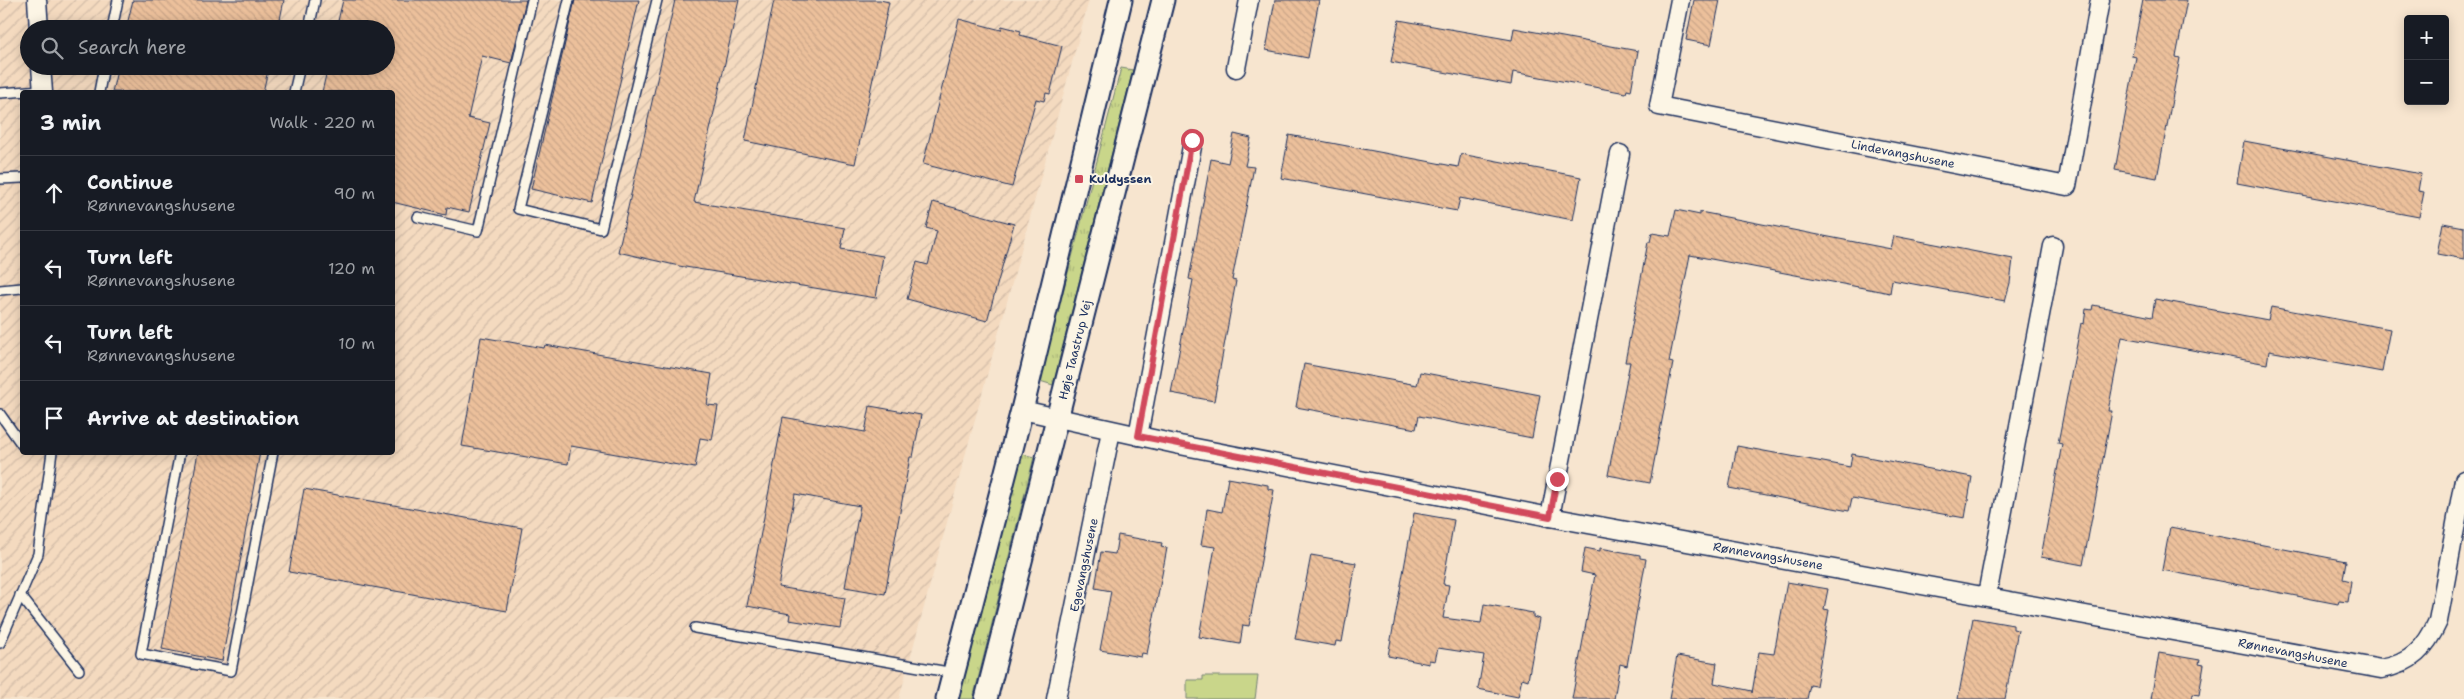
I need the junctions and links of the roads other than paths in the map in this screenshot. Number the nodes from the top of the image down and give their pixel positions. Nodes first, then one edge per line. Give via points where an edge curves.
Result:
1 (37, 0) edge
2 (118, 0) edge
3 (316, 0) edge
4 (532, 0) edge
5 (569, 0) edge
6 (657, 0) edge
7 (1122, 0) edge
8 (1249, 0) edge
9 (1680, 0) edge
10 (2100, 0) edge
11 (1159, 1) edge
12 (38, 20) edge
13 (114, 20) edge
14 (311, 20) edge
15 (1236, 68) dead end
16 (42, 75) edge
17 (102, 75) edge
18 (298, 75) edge
19 (43, 90) edge
20 (99, 90) edge
21 (294, 90) edge
22 (20, 92) edge
23 (0, 93) edge
24 (1192, 140) dead end
25 (1620, 154) dead end
26 (20, 178) edge
27 (0, 180) edge
28 (418, 217) dead end
29 (2053, 246) dead end
30 (20, 288) edge
31 (0, 290) edge
32 (1022, 410) junction
33 (0, 414) edge
34 (1057, 418) junction
35 (1111, 431) junction
36 (1138, 436) junction
37 (20, 442) edge
38 (52, 455) edge
39 (179, 455) edge
40 (272, 455) edge
41 (2464, 480) edge
42 (1550, 517) junction
43 (20, 595) junction
44 (1987, 596) junction
45 (695, 628) dead end
46 (0, 643) edge
47 (79, 670) dead end
48 (954, 674) junction
49 (947, 699) edge
50 (986, 699) edge
51 (1056, 699) edge

1 - 12 street
2 - 13 lane
3 - 14 lane
4 - 28 lane via 478,231
5 - 6 lane via 518,209 601,229
7 - 32 street
8 - 15 street
9 - 10 street, Lindevangshusene via 1660,106 2067,186
11 - 34 street, Høje Taastrup Vej
16 - 19 street
17 - 20 lane
18 - 21 lane
22 - 23 lane
24 - 36 street
25 - 42 street
26 - 27 lane
29 - 44 street
30 - 31 lane
32 - 34 street, Rønnevangshusene
32 - 48 street
33 - 37 lane
34 - 35 street, Rønnevangshusene
34 - 50 street, Høje Taastrup Vej
35 - 36 street, Rønnevangshusene
35 - 51 street, Egevangshusene
36 - 42 street, Rønnevangshusene
38 - 43 lane via 38,554
39 - 40 lane via 142,654 231,671
41 - 44 street, Rønnevangshusene via 2438,621 2425,646 2406,662 2394,667 2381,669 2340,662
42 - 44 street, Rønnevangshusene
43 - 46 lane
43 - 47 lane
45 - 48 lane
48 - 49 street

